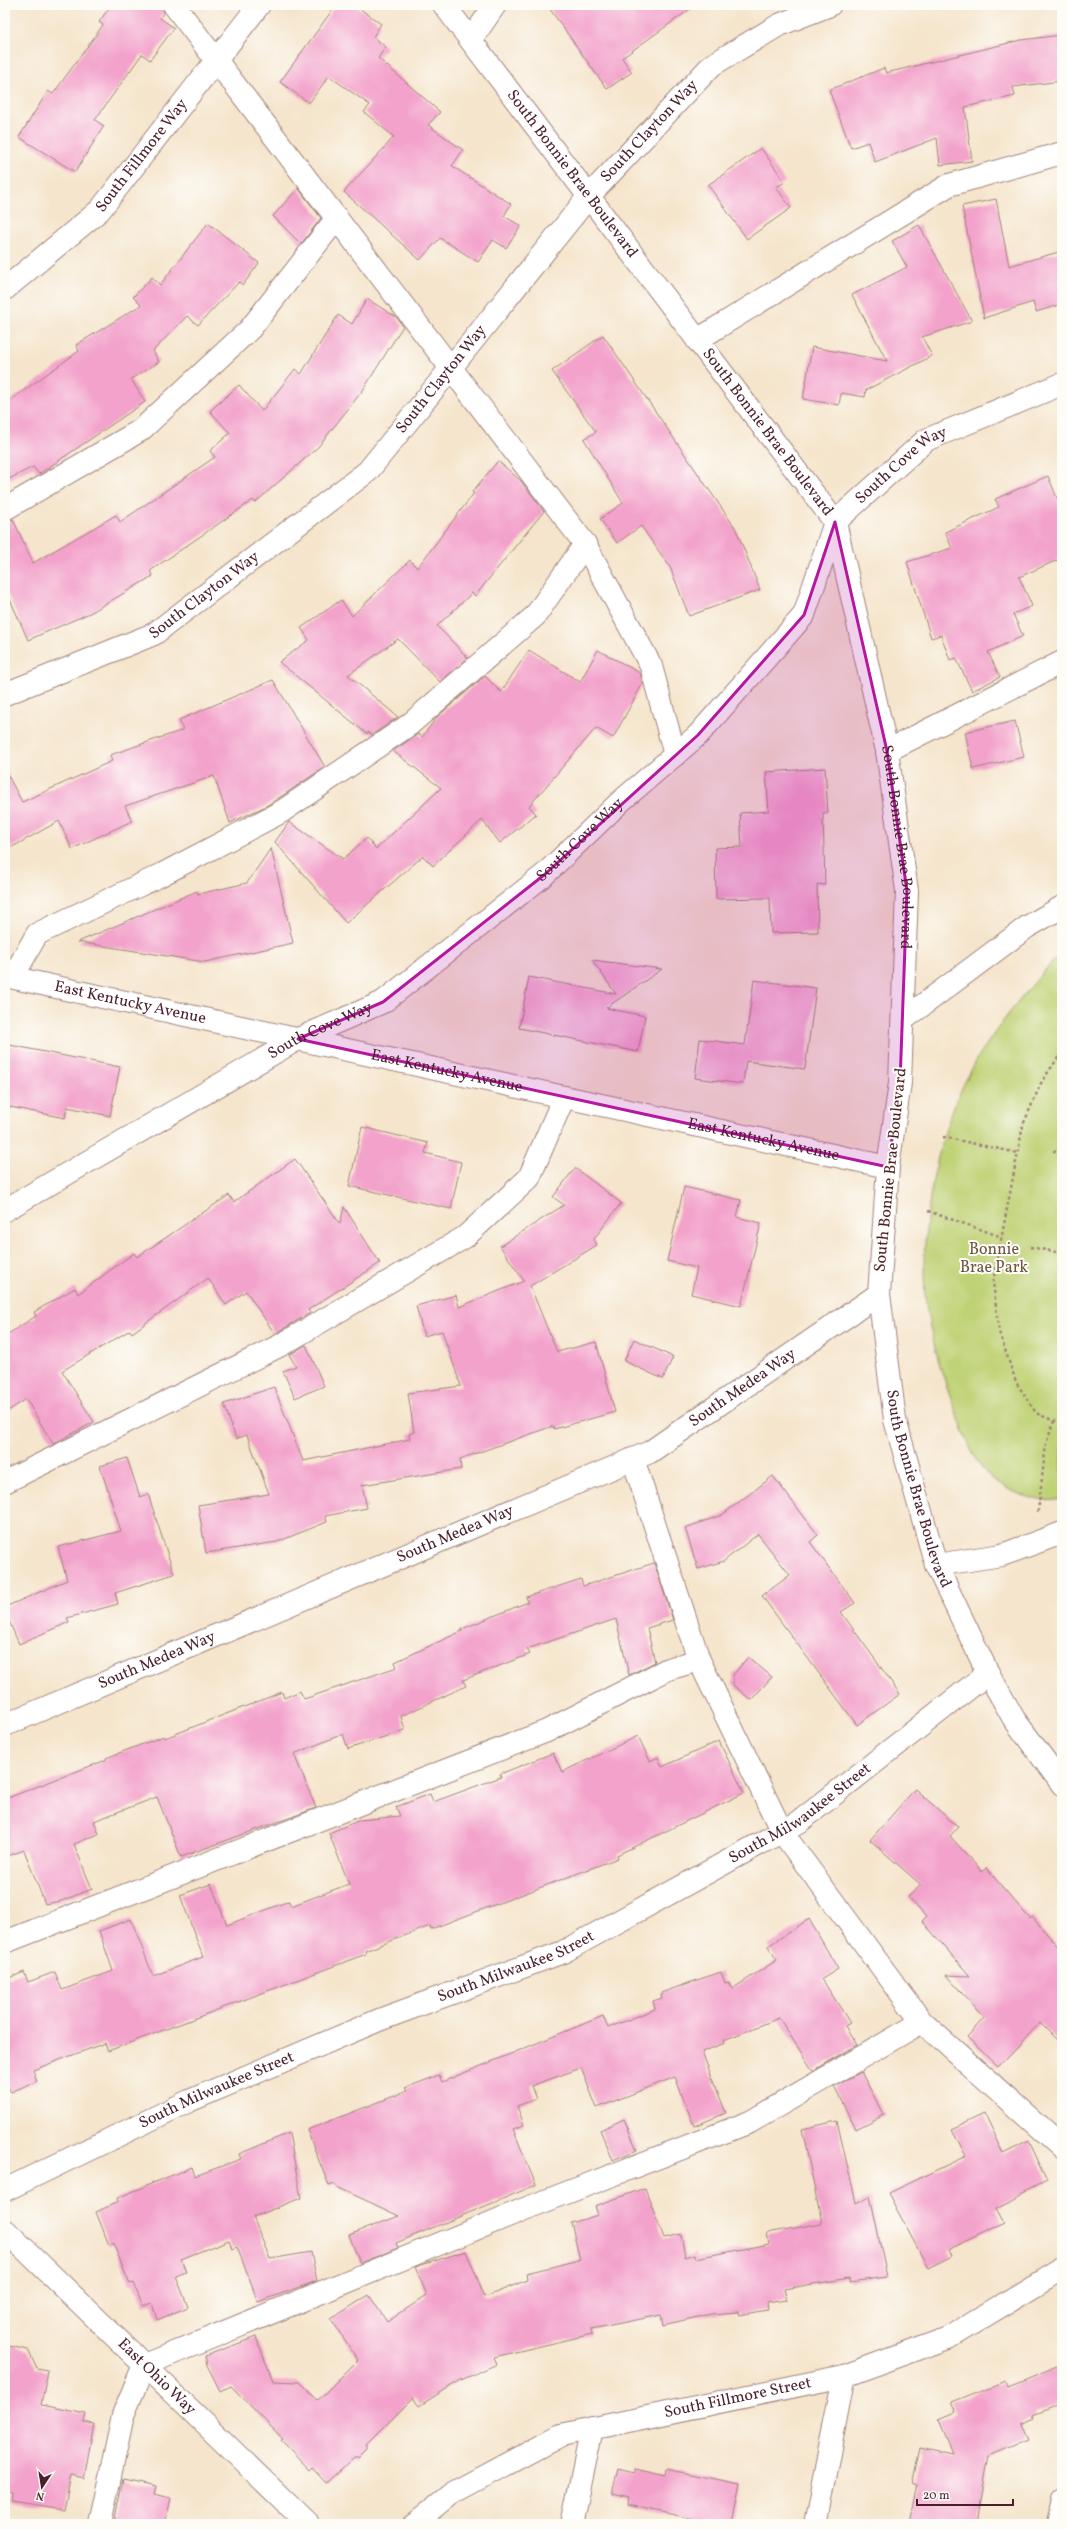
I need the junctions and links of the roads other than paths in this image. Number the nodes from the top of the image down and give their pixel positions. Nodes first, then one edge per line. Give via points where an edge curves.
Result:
1 (174, 5) edge
2 (259, 5) edge
3 (444, 5) edge
4 (495, 5) edge
5 (830, 5) edge
6 (471, 40) junction
7 (215, 59) junction
8 (1062, 153) edge
9 (589, 196) junction
10 (337, 218) junction
11 (5, 289) edge
12 (697, 340) junction
13 (450, 368) junction
14 (1062, 384) edge
15 (5, 509) edge
16 (835, 522) junction
17 (585, 544) junction
18 (1062, 662) edge
19 (5, 694) edge
20 (887, 751) junction
21 (675, 754) junction
22 (1062, 907) edge
23 (9, 976) edge
24 (904, 1018) junction
25 (298, 1039) junction
26 (564, 1097) junction
27 (888, 1167) junction
28 (5, 1210) edge
29 (879, 1294) junction
30 (633, 1459) junction
31 (5, 1482) edge
32 (1062, 1533) edge
33 (936, 1565) junction
34 (699, 1660) junction
35 (988, 1673) junction
36 (5, 1725) edge
37 (1062, 1784) edge
38 (782, 1832) junction
39 (5, 1942) edge
40 (922, 2022) junction
41 (1062, 2147) edge
42 (5, 2190) edge
43 (5, 2230) edge
44 (1062, 2269) edge
45 (144, 2365) junction
46 (844, 2376) junction
47 (592, 2428) junction
48 (1062, 2501) edge
49 (100, 2524) edge
50 (308, 2524) edge
51 (414, 2524) edge
52 (572, 2524) edge
53 (814, 2524) edge
54 (1057, 2524) edge

1 - 7 street
2 - 7 street, South Fillmore Way
3 - 6 street, South Bonnie Brae Boulevard
4 - 6 street
5 - 9 street, South Clayton Way via 779,25 712,65
6 - 9 street, South Bonnie Brae Boulevard
7 - 10 street
7 - 11 street, South Fillmore Way via 100,210
8 - 12 street via 949,185
9 - 12 street, South Bonnie Brae Boulevard
9 - 13 street, South Clayton Way
10 - 13 street
10 - 15 street via 250,329 141,430
12 - 16 street, South Bonnie Brae Boulevard
13 - 17 street
13 - 19 street, South Clayton Way via 368,471 154,634
14 - 16 street, South Cove Way via 926,440
16 - 20 street, South Bonnie Brae Boulevard
16 - 21 street, South Cove Way via 804,615 698,735
17 - 21 street via 651,666
17 - 23 street via 535,616 409,725 281,812 159,876 37,934
18 - 20 street
20 - 24 street, South Bonnie Brae Boulevard via 907,891
21 - 25 street, South Cove Way via 620,802 544,875 384,1002
22 - 24 street via 1027,926
23 - 25 street, East Kentucky Avenue
24 - 27 street, South Bonnie Brae Boulevard via 900,1083
25 - 26 street, East Kentucky Avenue
25 - 28 street, South Cove Way
26 - 27 street, East Kentucky Avenue
26 - 31 street via 529,1178 465,1237 281,1345
27 - 29 street, South Bonnie Brae Boulevard
29 - 30 street, South Medea Way via 650,1452
29 - 33 street, South Bonnie Brae Boulevard via 895,1420
30 - 34 street
30 - 36 street, South Medea Way
32 - 33 street via 1002,1555
33 - 35 street, South Bonnie Brae Boulevard
34 - 38 street
34 - 39 street via 668,1669 547,1731
35 - 37 street, South Bonnie Brae Boulevard via 1014,1719
35 - 38 street, South Milwaukee Street via 799,1822
38 - 40 street
38 - 42 street, South Milwaukee Street via 563,1952 379,2020 189,2101
40 - 41 street
40 - 45 street via 750,2122 522,2210
43 - 45 street, East Ohio Way
44 - 46 street, South Fillmore Street via 948,2338
45 - 49 street via 123,2415
45 - 50 street, East Ohio Way
46 - 47 street, South Fillmore Street
46 - 53 street
47 - 51 street, South Fillmore Street via 561,2435 485,2475 451,2494
47 - 52 street
48 - 54 street

